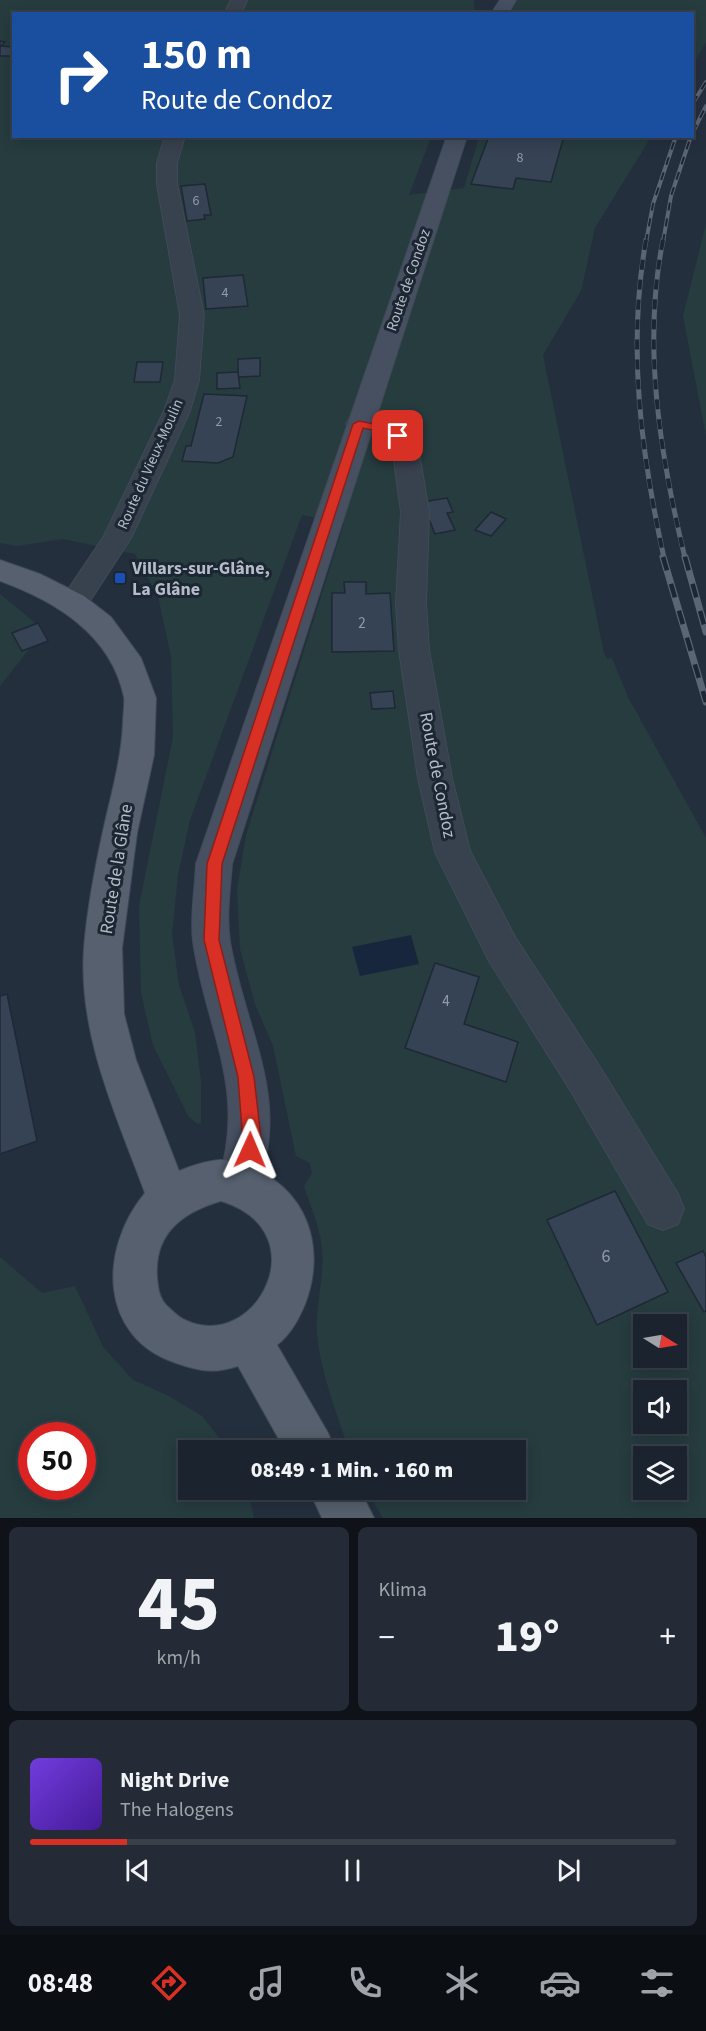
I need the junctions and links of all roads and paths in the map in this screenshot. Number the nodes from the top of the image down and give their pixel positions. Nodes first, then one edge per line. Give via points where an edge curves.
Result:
1 (174, 138) edge
2 (456, 138) edge
3 (359, 424) junction
4 (0, 570) edge
5 (74, 603) junction
6 (239, 1182) junction
7 (168, 1198) junction
8 (663, 1209) dead end
9 (249, 1339) junction
10 (305, 1440) edge
11 (339, 1500) edge
12 (349, 1518) edge

1 - 5 street, Route du Vieux-Moulin via 167,164 167,184 192,315 187,380 177,411 117,538
2 - 3 main road, Route de Condoz
3 - 6 main road, Route de Condoz via 214,864 212,940 246,1077 252,1138
3 - 8 street, Route de Condoz via 398,436 406,453 415,512 411,603 414,650 435,778 453,852 502,949
4 - 5 main road, Route de la Glâne
5 - 7 main road, Route de la Glâne via 119,647 140,698 138,755 120,833 104,948 105,1014 116,1060
6 - 7 main road via 202,1182
6 - 9 main road via 266,1196 286,1220 295,1251 291,1285 275,1316
7 - 9 main road via 147,1224 135,1256 138,1300 164,1335 183,1345 205,1350
9 - 10 main road
11 - 12 main road

